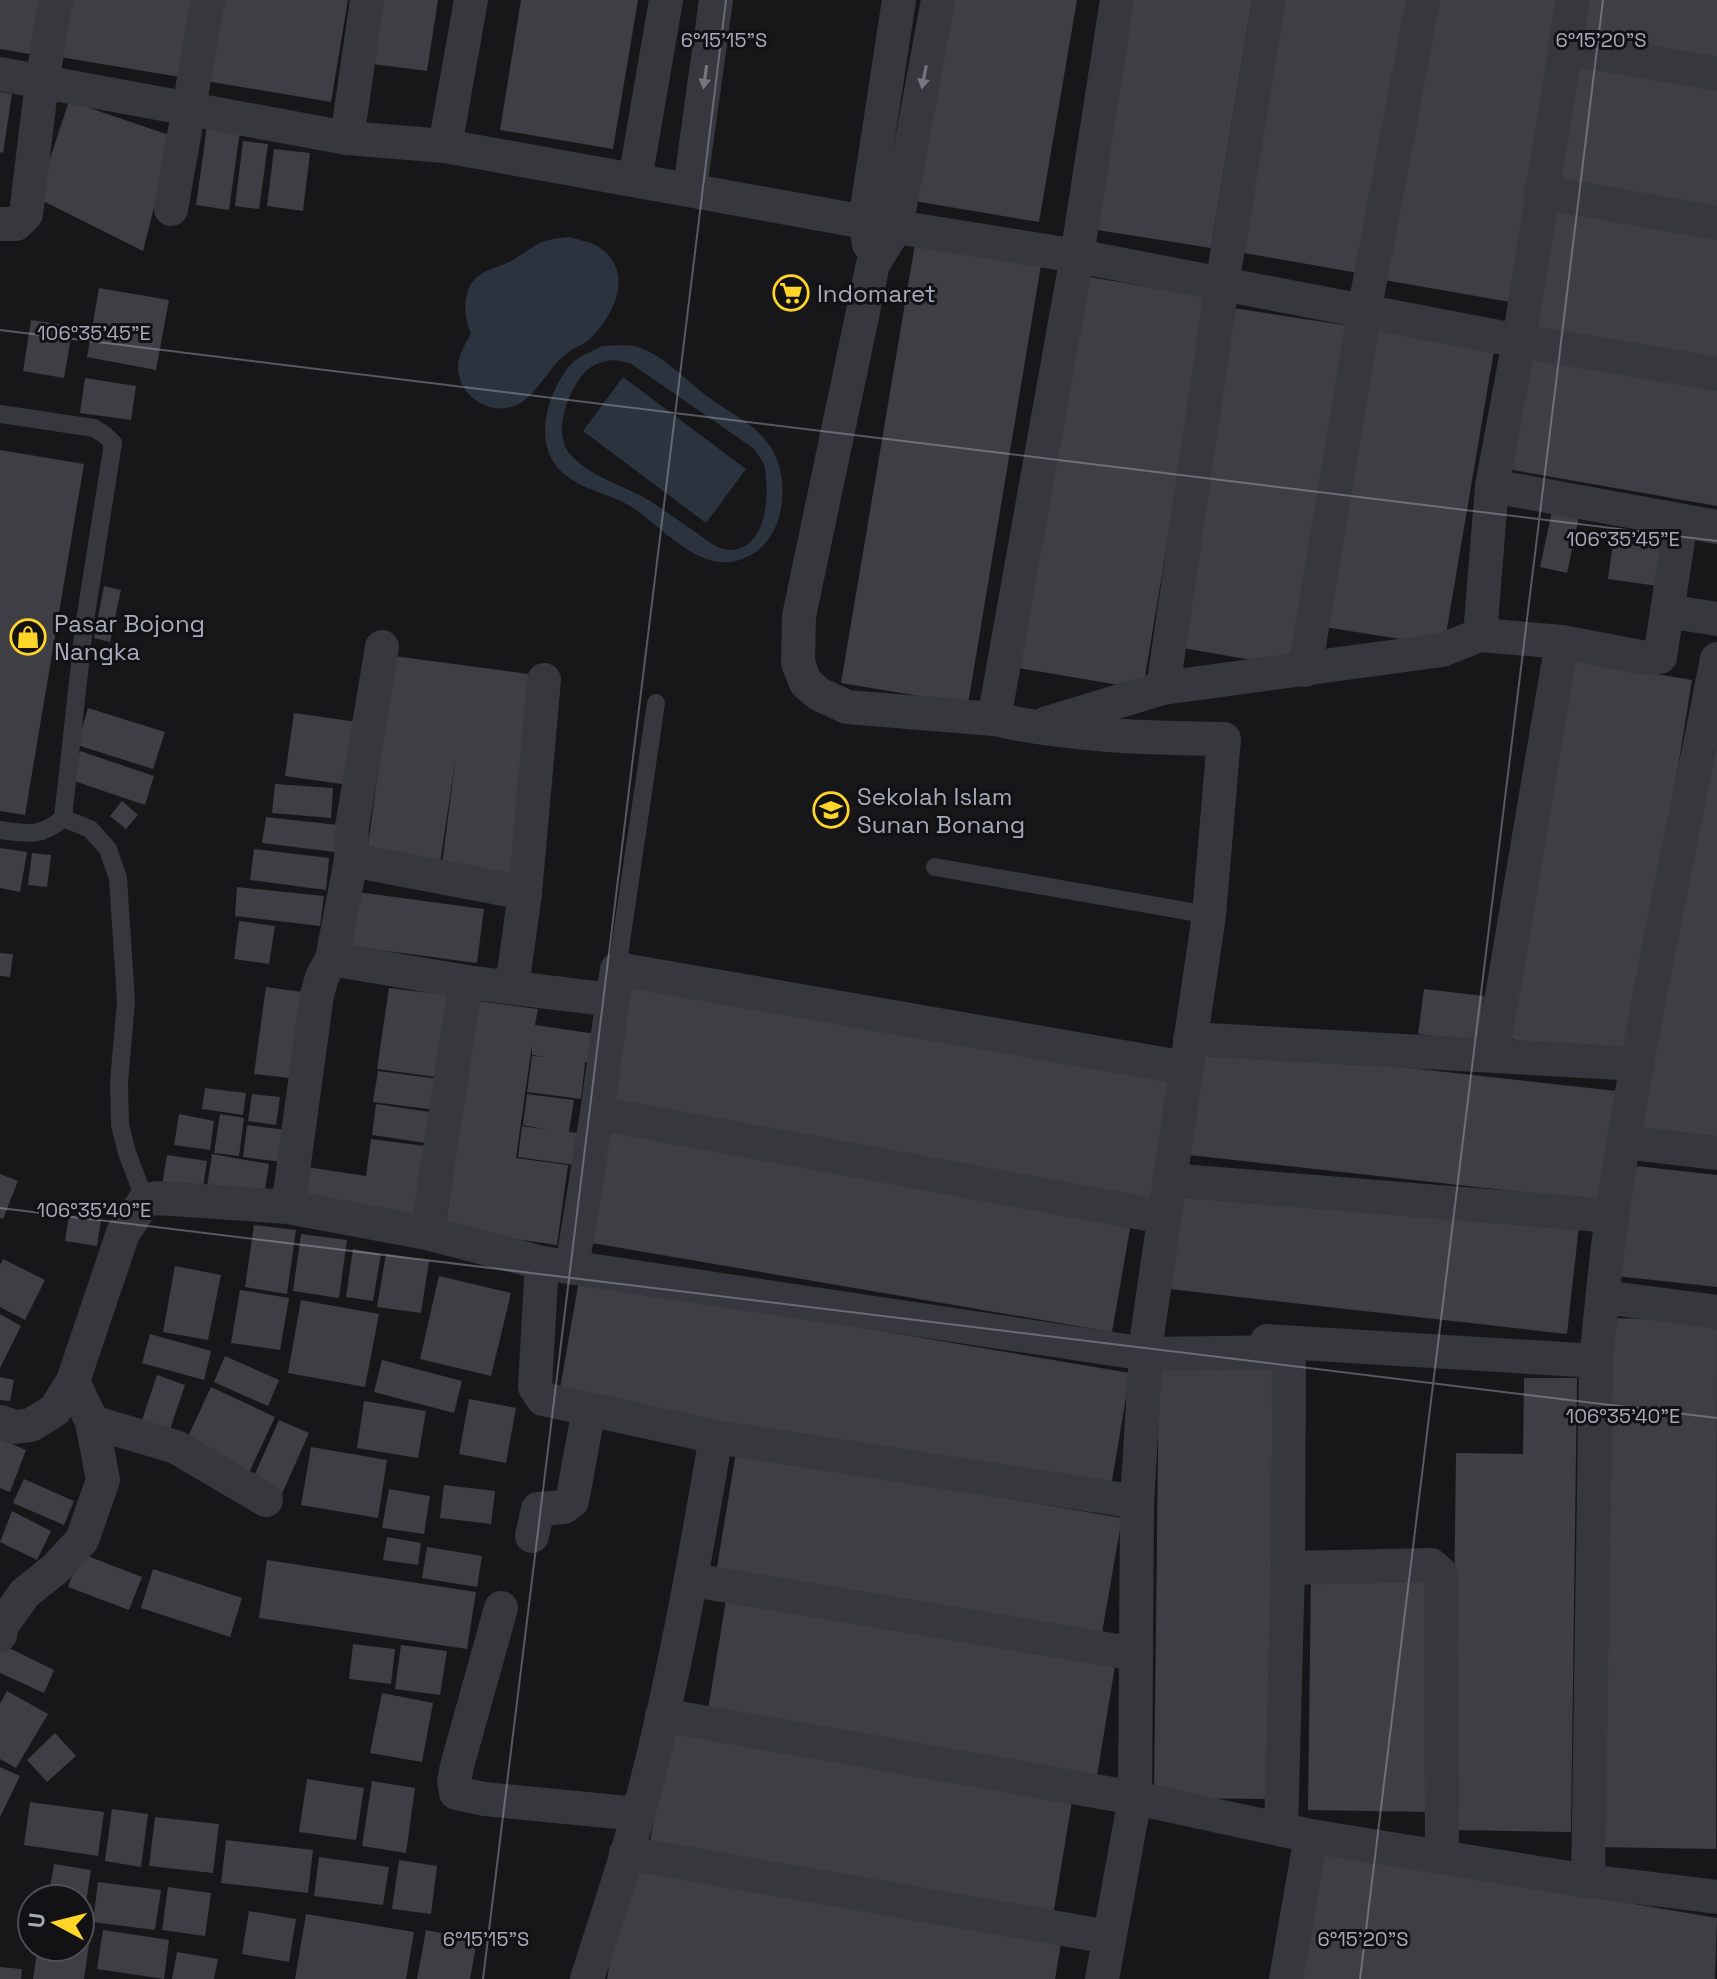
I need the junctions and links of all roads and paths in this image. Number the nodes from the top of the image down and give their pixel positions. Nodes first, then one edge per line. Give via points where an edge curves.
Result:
1 (56, 0) edge
2 (208, 0) edge
3 (367, 0) edge
4 (471, 0) edge
5 (666, 0) edge
6 (716, 0) edge
7 (1117, 0) edge
8 (1269, 0) edge
9 (1423, 0) edge
10 (1573, 0) edge
11 (897, 10) edge
12 (936, 12) edge
13 (1565, 48) junction
14 (0, 74) edge
15 (1717, 74) edge
16 (42, 82) junction
17 (188, 110) junction
18 (347, 138) junction
19 (445, 146) junction
20 (635, 180) junction
21 (690, 188) junction
22 (1541, 192) junction
23 (171, 209) dead end
24 (1717, 223) edge
25 (0, 224) edge
26 (880, 224) junction
27 (1077, 256) junction
28 (1222, 285) junction
29 (1364, 312) junction
30 (1519, 341) junction
31 (1717, 374) edge
32 (0, 414) edge
33 (1492, 486) junction
34 (1681, 521) junction
35 (1717, 527) edge
36 (1667, 611) junction
37 (1717, 619) edge
38 (1480, 635) junction
39 (1562, 642) junction
40 (382, 647) dead end
41 (1717, 659) edge
42 (1305, 670) junction
43 (544, 680) dead end
44 (1214, 681) junction
45 (1163, 688) junction
46 (656, 703) dead end
47 (994, 719) junction
48 (1033, 728) junction
49 (1224, 739) junction
50 (63, 818) junction
51 (0, 830) edge
52 (351, 860) junction
53 (935, 867) dead end
54 (525, 893) junction
55 (1209, 915) junction
56 (332, 959) junction
57 (466, 982) junction
58 (614, 984) junction
59 (512, 987) junction
60 (1188, 1053) junction
61 (1492, 1055) junction
62 (1638, 1064) junction
63 (597, 1113) junction
64 (1625, 1142) junction
65 (1717, 1153) edge
66 (1169, 1180) junction
67 (145, 1200) junction
68 (288, 1207) junction
69 (1612, 1216) junction
70 (1163, 1217) junction
71 (427, 1233) junction
72 (557, 1265) junction
73 (1603, 1297) junction
74 (1717, 1312) edge
75 (1147, 1345) junction
76 (1596, 1361) junction
77 (73, 1381) junction
78 (589, 1409) junction
79 (0, 1422) edge
80 (92, 1422) junction
81 (716, 1437) junction
82 (266, 1500) dead end
83 (1137, 1502) junction
84 (532, 1536) dead end
85 (1288, 1568) junction
86 (692, 1580) junction
87 (501, 1608) dead end
88 (0, 1635) edge
89 (1136, 1654) junction
90 (662, 1715) junction
91 (1135, 1798) junction
92 (638, 1814) junction
93 (1296, 1833) junction
94 (626, 1853) junction
95 (1442, 1857) junction
96 (1588, 1881) junction
97 (1717, 1897) edge
98 (1109, 1937) junction
99 (587, 1979) edge
100 (1102, 1979) edge
101 (1286, 1979) edge

1 - 16 street
2 - 17 street
3 - 18 street
4 - 19 street
5 - 20 street
6 -> 21 street
7 - 27 street
8 - 28 street
9 - 29 street
10 - 13 street
11 - 12 street
11 - 26 street
12 -> 26 street
13 - 15 street
13 - 22 street
14 - 16 street
16 - 17 street
16 - 25 street via 26,214 16,224
17 - 18 street
17 - 23 street
18 - 19 street
19 - 20 street
20 - 21 street
21 - 26 street
22 - 24 street
22 - 30 street
26 - 27 street
26 - 47 street via 799,616 798,663 806,683 847,707
27 - 28 street
27 - 47 street
28 - 29 street
28 - 45 street
29 - 30 street
29 - 42 street
30 - 31 street
30 - 33 street
32 - 50 lane via 94,428 113,443 84,627
33 - 34 street
33 - 38 street
34 - 35 street
34 - 36 street
36 - 37 street
36 - 39 street via 1662,650 1654,659
38 - 39 street
38 - 42 street via 1442,650
39 - 61 street
40 - 52 street
41 - 62 street
42 - 44 street
43 - 54 street
44 - 45 street
44 - 49 street
45 - 48 street
46 - 58 lane
47 - 48 street
48 - 49 street
49 - 55 street
50 - 51 lane via 38,834
50 - 67 lane via 90,829 108,849 118,878 126,1002 120,1125
52 - 54 street
52 - 56 street
53 - 55 lane
54 - 59 street
55 - 60 street
56 - 57 street
56 - 68 street via 317,995
57 - 59 street
57 - 71 street
58 - 59 street
58 - 60 street
58 - 63 street
60 - 61 street
60 - 66 street
61 - 62 street
62 - 64 street
63 - 70 street
63 - 72 street
64 - 65 street
64 - 69 street
66 - 69 street
66 - 70 street
67 - 68 street via 172,1197
67 - 77 street via 123,1233
68 - 71 street
69 - 73 street
70 - 75 street
71 - 72 street
72 - 75 street
72 - 78 street via 535,1387 543,1399
73 - 74 street
73 - 76 street
75 - 76 street
75 - 83 street
75 - 85 street via 1289,1352
76 - 96 street
77 - 79 street via 55,1410 31,1425
77 - 80 street
78 - 81 street
78 - 84 street via 572,1501 564,1507 538,1509
80 - 82 street via 176,1447
80 - 88 street via 103,1480 82,1540 25,1593
81 - 83 street
81 - 86 street
83 - 89 street
85 - 93 street
85 - 95 street via 1431,1565 1441,1574
86 - 89 street
86 - 90 street
87 - 92 street via 457,1766 456,1793
89 - 91 street
90 - 91 street
90 - 92 street
91 - 93 street
91 - 98 street
92 - 94 street
93 - 95 street
93 - 101 street
94 - 98 street
94 - 99 street
95 - 96 street
96 - 97 street
98 - 100 street

